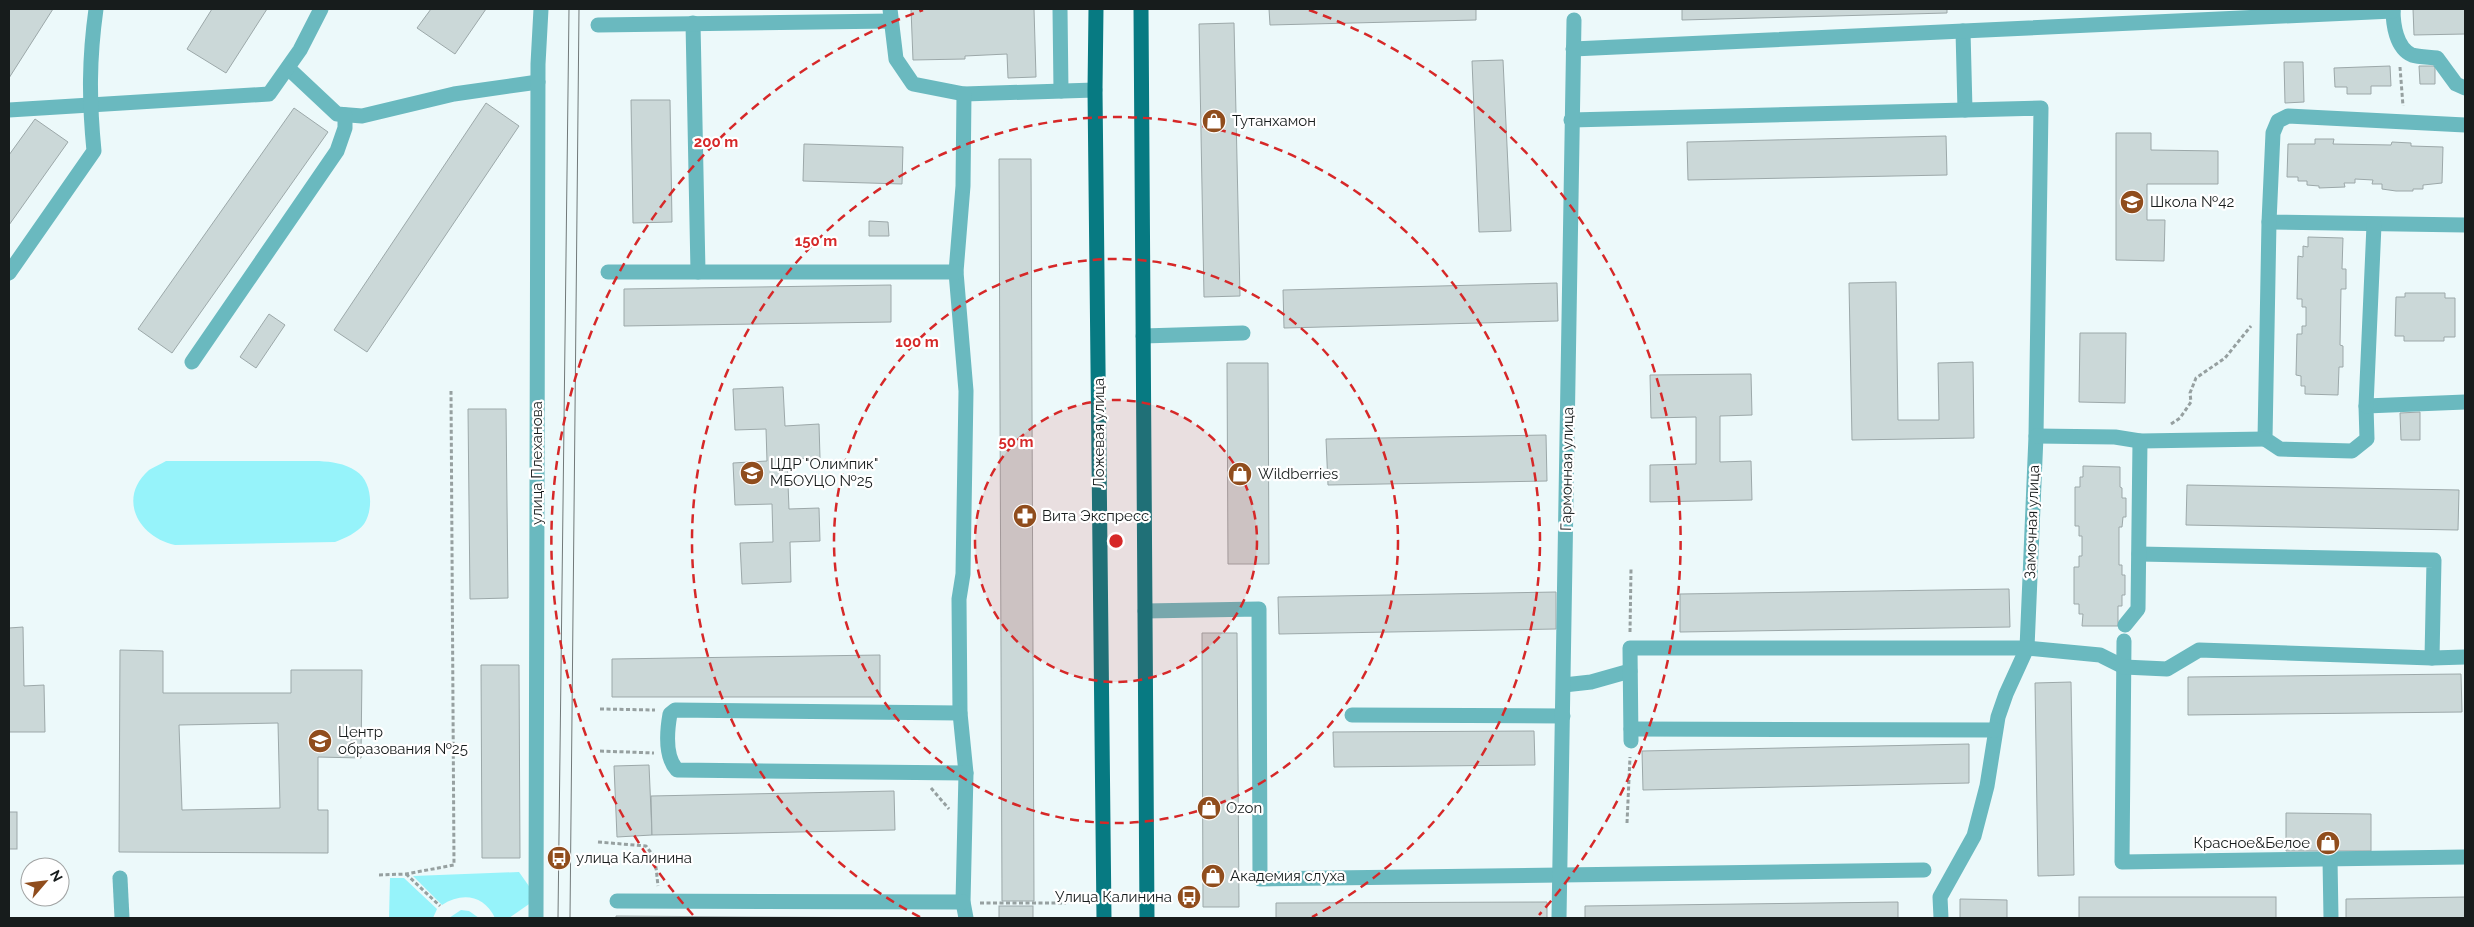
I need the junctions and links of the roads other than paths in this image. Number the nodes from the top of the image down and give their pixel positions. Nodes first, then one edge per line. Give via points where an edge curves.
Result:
1 (96, 9) edge
2 (321, 9) edge
3 (541, 9) edge
4 (1060, 9) edge
5 (1096, 9) edge
6 (1141, 9) edge
7 (2393, 10) edge
8 (890, 15) edge
9 (1574, 20) dead end
10 (693, 23) junction
11 (598, 25) dead end
12 (1963, 31) junction
13 (1573, 49) junction
14 (288, 68) junction
15 (538, 82) junction
16 (2465, 88) edge
17 (1095, 90) junction
18 (1061, 91) junction
19 (964, 94) junction
20 (89, 105) junction
21 (9, 110) edge
22 (1965, 110) junction
23 (344, 115) junction
24 (1571, 120) junction
25 (2465, 125) edge
26 (2269, 222) junction
27 (2374, 225) junction
28 (2465, 225) edge
29 (608, 272) dead end
30 (698, 272) junction
31 (956, 272) junction
32 (9, 273) edge
33 (1243, 333) dead end
34 (1143, 336) junction
35 (192, 362) dead end
36 (2465, 402) edge
37 (2366, 406) junction
38 (2036, 436) junction
39 (2265, 439) junction
40 (2144, 441) junction
41 (2138, 554) junction
42 (1145, 611) junction
43 (2125, 626) dead end
44 (2124, 641) dead end
45 (2027, 648) junction
46 (2465, 657) edge
47 (2432, 658) junction
48 (2124, 668) junction
49 (1630, 671) junction
50 (1564, 685) junction
51 (960, 713) junction
52 (1352, 715) dead end
53 (1563, 716) junction
54 (1996, 730) junction
55 (966, 772) junction
56 (2465, 857) edge
57 (2330, 859) junction
58 (1924, 870) dead end
59 (1561, 875) junction
60 (120, 878) dead end
61 (617, 900) dead end
62 (964, 902) junction
63 (122, 918) edge
64 (536, 918) edge
65 (966, 918) edge
66 (1104, 918) edge
67 (1146, 918) edge
68 (1559, 918) edge
69 (1941, 918) edge
70 (2331, 918) edge

1 - 20 street via 90,52
2 - 14 street
3 - 15 street, улица Плеханова
4 - 18 street
5 - 17 main road, Ложевая улица
6 - 34 main road
7 - 12 street
7 - 16 street via 2399,42 2412,54 2437,58 2456,84
8 - 10 street
8 - 19 street via 896,59 913,84
9 - 13 street, Гармонная улица
10 - 11 street
10 - 30 street
12 - 13 street
12 - 22 street
13 - 24 street, Гармонная улица
14 - 20 street via 269,94
14 - 23 street via 337,114
15 - 23 street via 454,94 362,116
15 - 64 street, улица Плеханова
17 - 18 street
17 - 66 main road, Ложевая улица
18 - 19 street
19 - 31 street via 963,186
20 - 21 street
20 - 32 street via 94,151
22 - 24 street
22 - 38 street, Замочная улица via 2040,108
23 - 35 street via 345,128 337,150
24 - 50 street, Гармонная улица
25 - 26 street via 2288,116 2278,121 2273,133
26 - 27 street
26 - 39 street
27 - 28 street
27 - 37 street
29 - 30 street
30 - 31 street
31 - 51 street via 966,391 963,574 959,599
33 - 34 street
34 - 42 main road
36 - 37 street
37 - 39 street via 2367,439 2352,451 2280,449
38 - 40 street via 2115,437
38 - 45 street, Замочная улица
39 - 40 street
40 - 41 street
41 - 43 street via 2138,609
41 - 47 street via 2434,560
42 - 59 street via 1259,610 1260,879
42 - 67 main road
44 - 48 street
45 - 48 street via 2100,655
45 - 49 street via 1630,648
45 - 54 street, Замочная улица via 2006,694
46 - 47 street
47 - 48 street via 2199,650 2168,669
48 - 57 street via 2122,862
49 - 50 street via 1591,682
49 - 54 street via 1631,735
50 - 53 street, Гармонная улица
51 - 55 street
51 - 55 street via 675,710 670,714 670,753 677,770
52 - 53 street
53 - 59 street, Гармонная улица
54 - 69 street, Замочная улица via 1987,786 1974,836 1940,897
55 - 62 street
56 - 57 street
57 - 70 street
58 - 59 street
59 - 68 street, Гармонная улица
60 - 63 street
61 - 62 street
62 - 65 street

